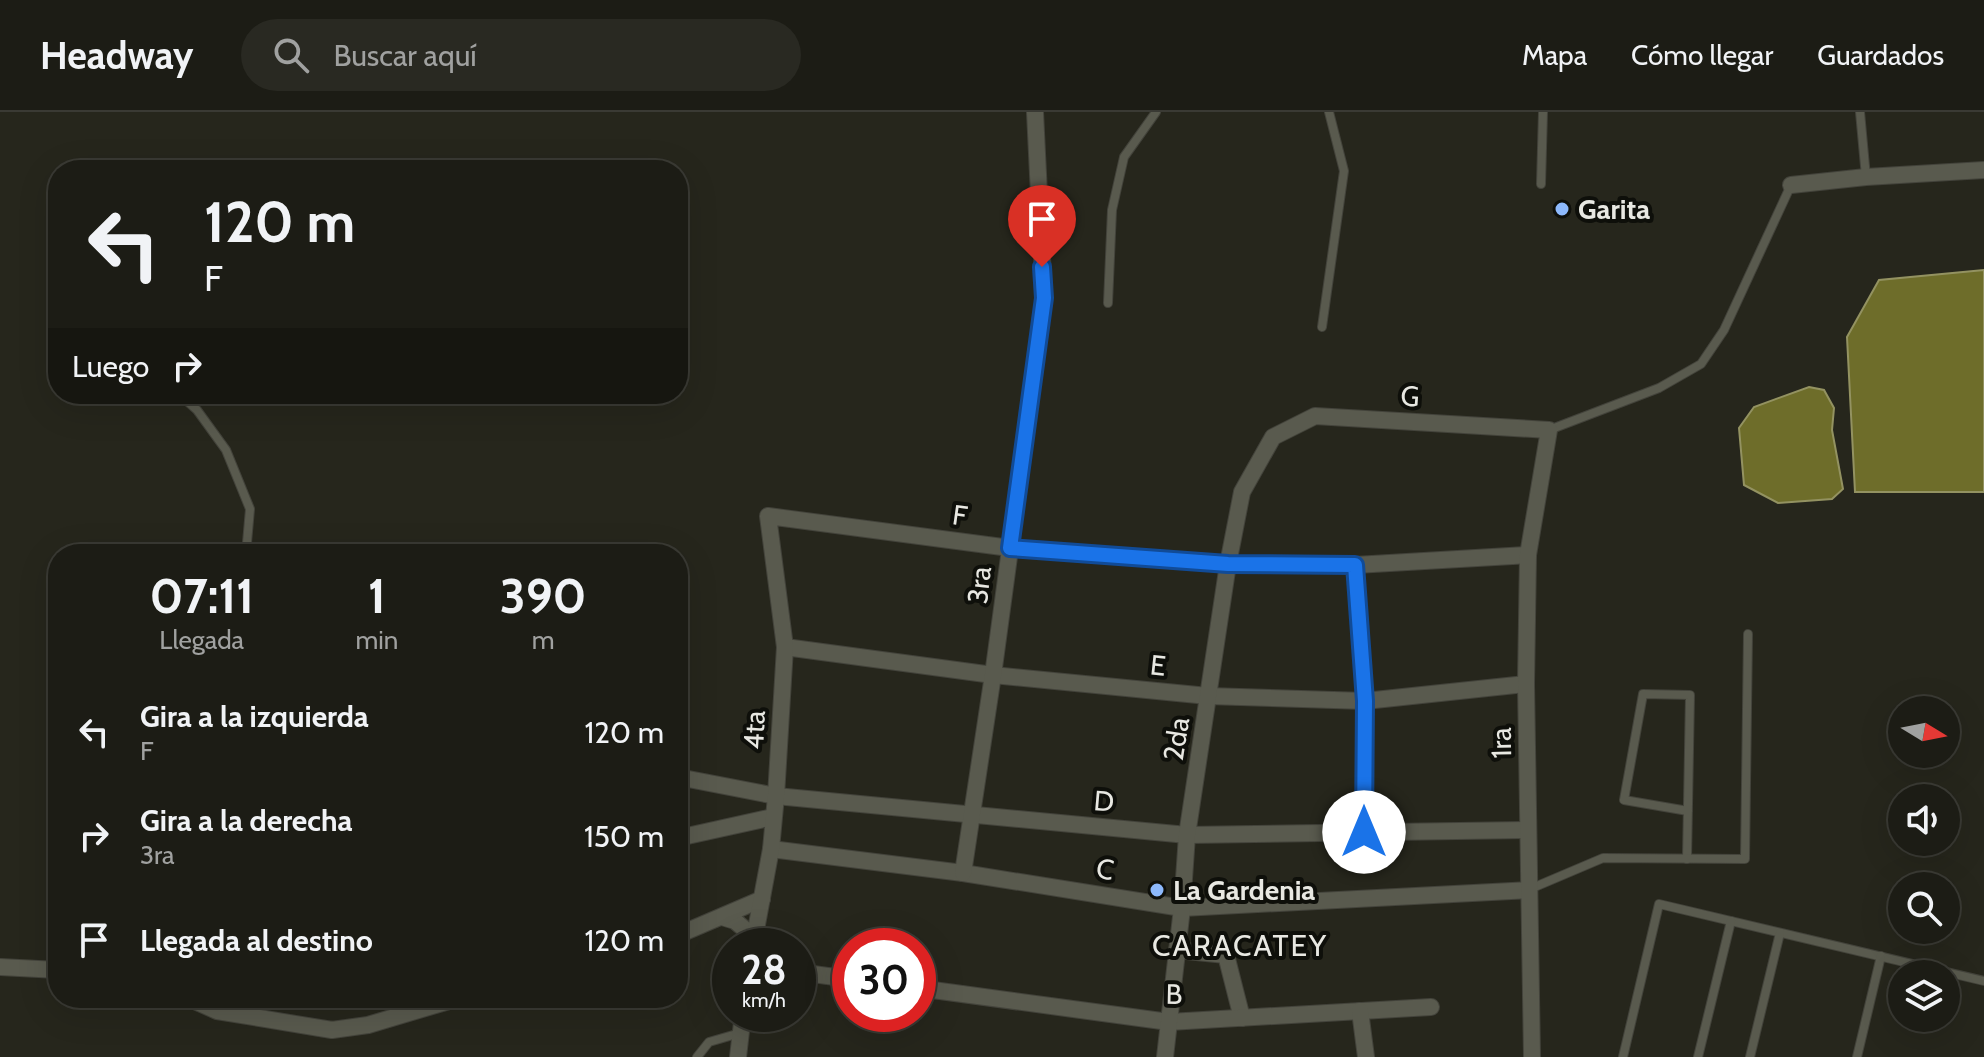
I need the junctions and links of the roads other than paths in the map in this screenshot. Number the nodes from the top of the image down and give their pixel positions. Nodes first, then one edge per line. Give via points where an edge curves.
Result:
1 (1035, 112) edge
2 (1156, 112) edge
3 (1329, 112) edge
4 (1543, 112) edge
5 (1860, 112) edge
6 (1984, 170) edge
7 (1866, 177) junction
8 (1541, 184) dead end
9 (1791, 185) joint
10 (1108, 303) dead end
11 (1322, 327) dead end
12 (190, 404) edge
13 (1549, 430) junction
14 (1273, 437) joint
15 (768, 516) joint
16 (247, 544) edge
17 (1010, 548) junction
18 (1528, 555) junction
19 (1228, 564) junction
20 (1355, 565) junction
21 (1748, 634) dead end
22 (785, 647) junction
23 (993, 675) junction
24 (1526, 684) junction
25 (1208, 696) junction
26 (1365, 701) junction
27 (688, 779) edge
28 (776, 796) junction
29 (1688, 811) junction
30 (973, 815) junction
31 (773, 817) junction
32 (1528, 830) junction
33 (1364, 832) junction
34 (1187, 835) junction
35 (688, 836) edge
36 (771, 849) junction
37 (1687, 859) junction
38 (963, 873) junction
39 (1529, 890) junction
40 (762, 899) junction
41 (1182, 908) junction
42 (722, 917) junction
43 (1731, 921) junction
44 (741, 928) edge
45 (757, 928) edge
46 (688, 931) edge
47 (1780, 933) junction
48 (1177, 950) junction
49 (1881, 956) junction
50 (0, 967) edge
51 (48, 969) edge
52 (1984, 981) edge
53 (936, 990) edge
54 (1431, 1007) dead end
55 (210, 1008) edge
56 (425, 1008) edge
57 (1360, 1011) junction
58 (1242, 1018) junction
59 (1169, 1022) junction
60 (740, 1033) joint
61 (697, 1057) edge
62 (738, 1057) edge
63 (1165, 1057) edge
64 (1366, 1057) edge
65 (1532, 1057) edge
66 (1623, 1057) edge
67 (1698, 1057) edge
68 (1750, 1057) edge
69 (1857, 1057) edge

1 - 17 street, 3ra via 1044,298
2 - 10 lane via 1124,157 1112,210
3 - 11 lane via 1344,171
4 - 8 lane
5 - 7 lane
6 - 7 street
7 - 9 street
9 - 13 lane via 1724,330 1701,364 1659,388
12 - 16 lane via 226,450 250,509
13 - 14 street, G via 1315,416
13 - 18 street, 1ra
14 - 19 street, 2da via 1242,492
15 - 17 street, F
15 - 22 street, 4ta
17 - 19 street, F
17 - 23 street, 3ra
18 - 20 street, F
18 - 24 street, 1ra
19 - 20 street, F
19 - 25 street, 2da
20 - 26 street
21 - 37 lane via 1745,859
22 - 23 street, E
22 - 28 street, 4ta
23 - 25 street, E
23 - 30 street, 3ra
24 - 26 street, E
24 - 32 street, 1ra
25 - 26 street, E
25 - 34 street, 2da
26 - 33 street
27 - 28 street, D
28 - 30 street, D
28 - 31 street, 4ta
29 - 29 lane via 1690,695 1643,694 1624,800
29 - 37 lane
30 - 34 street, D
30 - 38 street, 3ra
31 - 35 street
31 - 36 street, 4ta
32 - 33 street, D
32 - 39 street, 1ra
33 - 34 street, D
34 - 41 street, 2da
36 - 38 street, C
36 - 40 street, 4ta
37 - 39 lane via 1603,858
38 - 41 street, C
39 - 41 street, C
39 - 65 street, 1ra
40 - 42 street
40 - 45 street, 4ta
41 - 48 street, 2da
42 - 44 street
42 - 46 street
43 - 47 lane
43 - 66 lane via 1659,904
43 - 67 lane
47 - 49 lane
47 - 68 lane
48 - 58 street via 1226,955
48 - 59 street, 2da
49 - 52 lane
49 - 69 lane
50 - 51 street
53 - 59 street, B
54 - 57 street, B
55 - 56 street via 332,1030
57 - 58 street, B
57 - 64 street
58 - 59 street, B
59 - 63 street, 2da
60 - 61 lane via 709,1042
60 - 62 street

